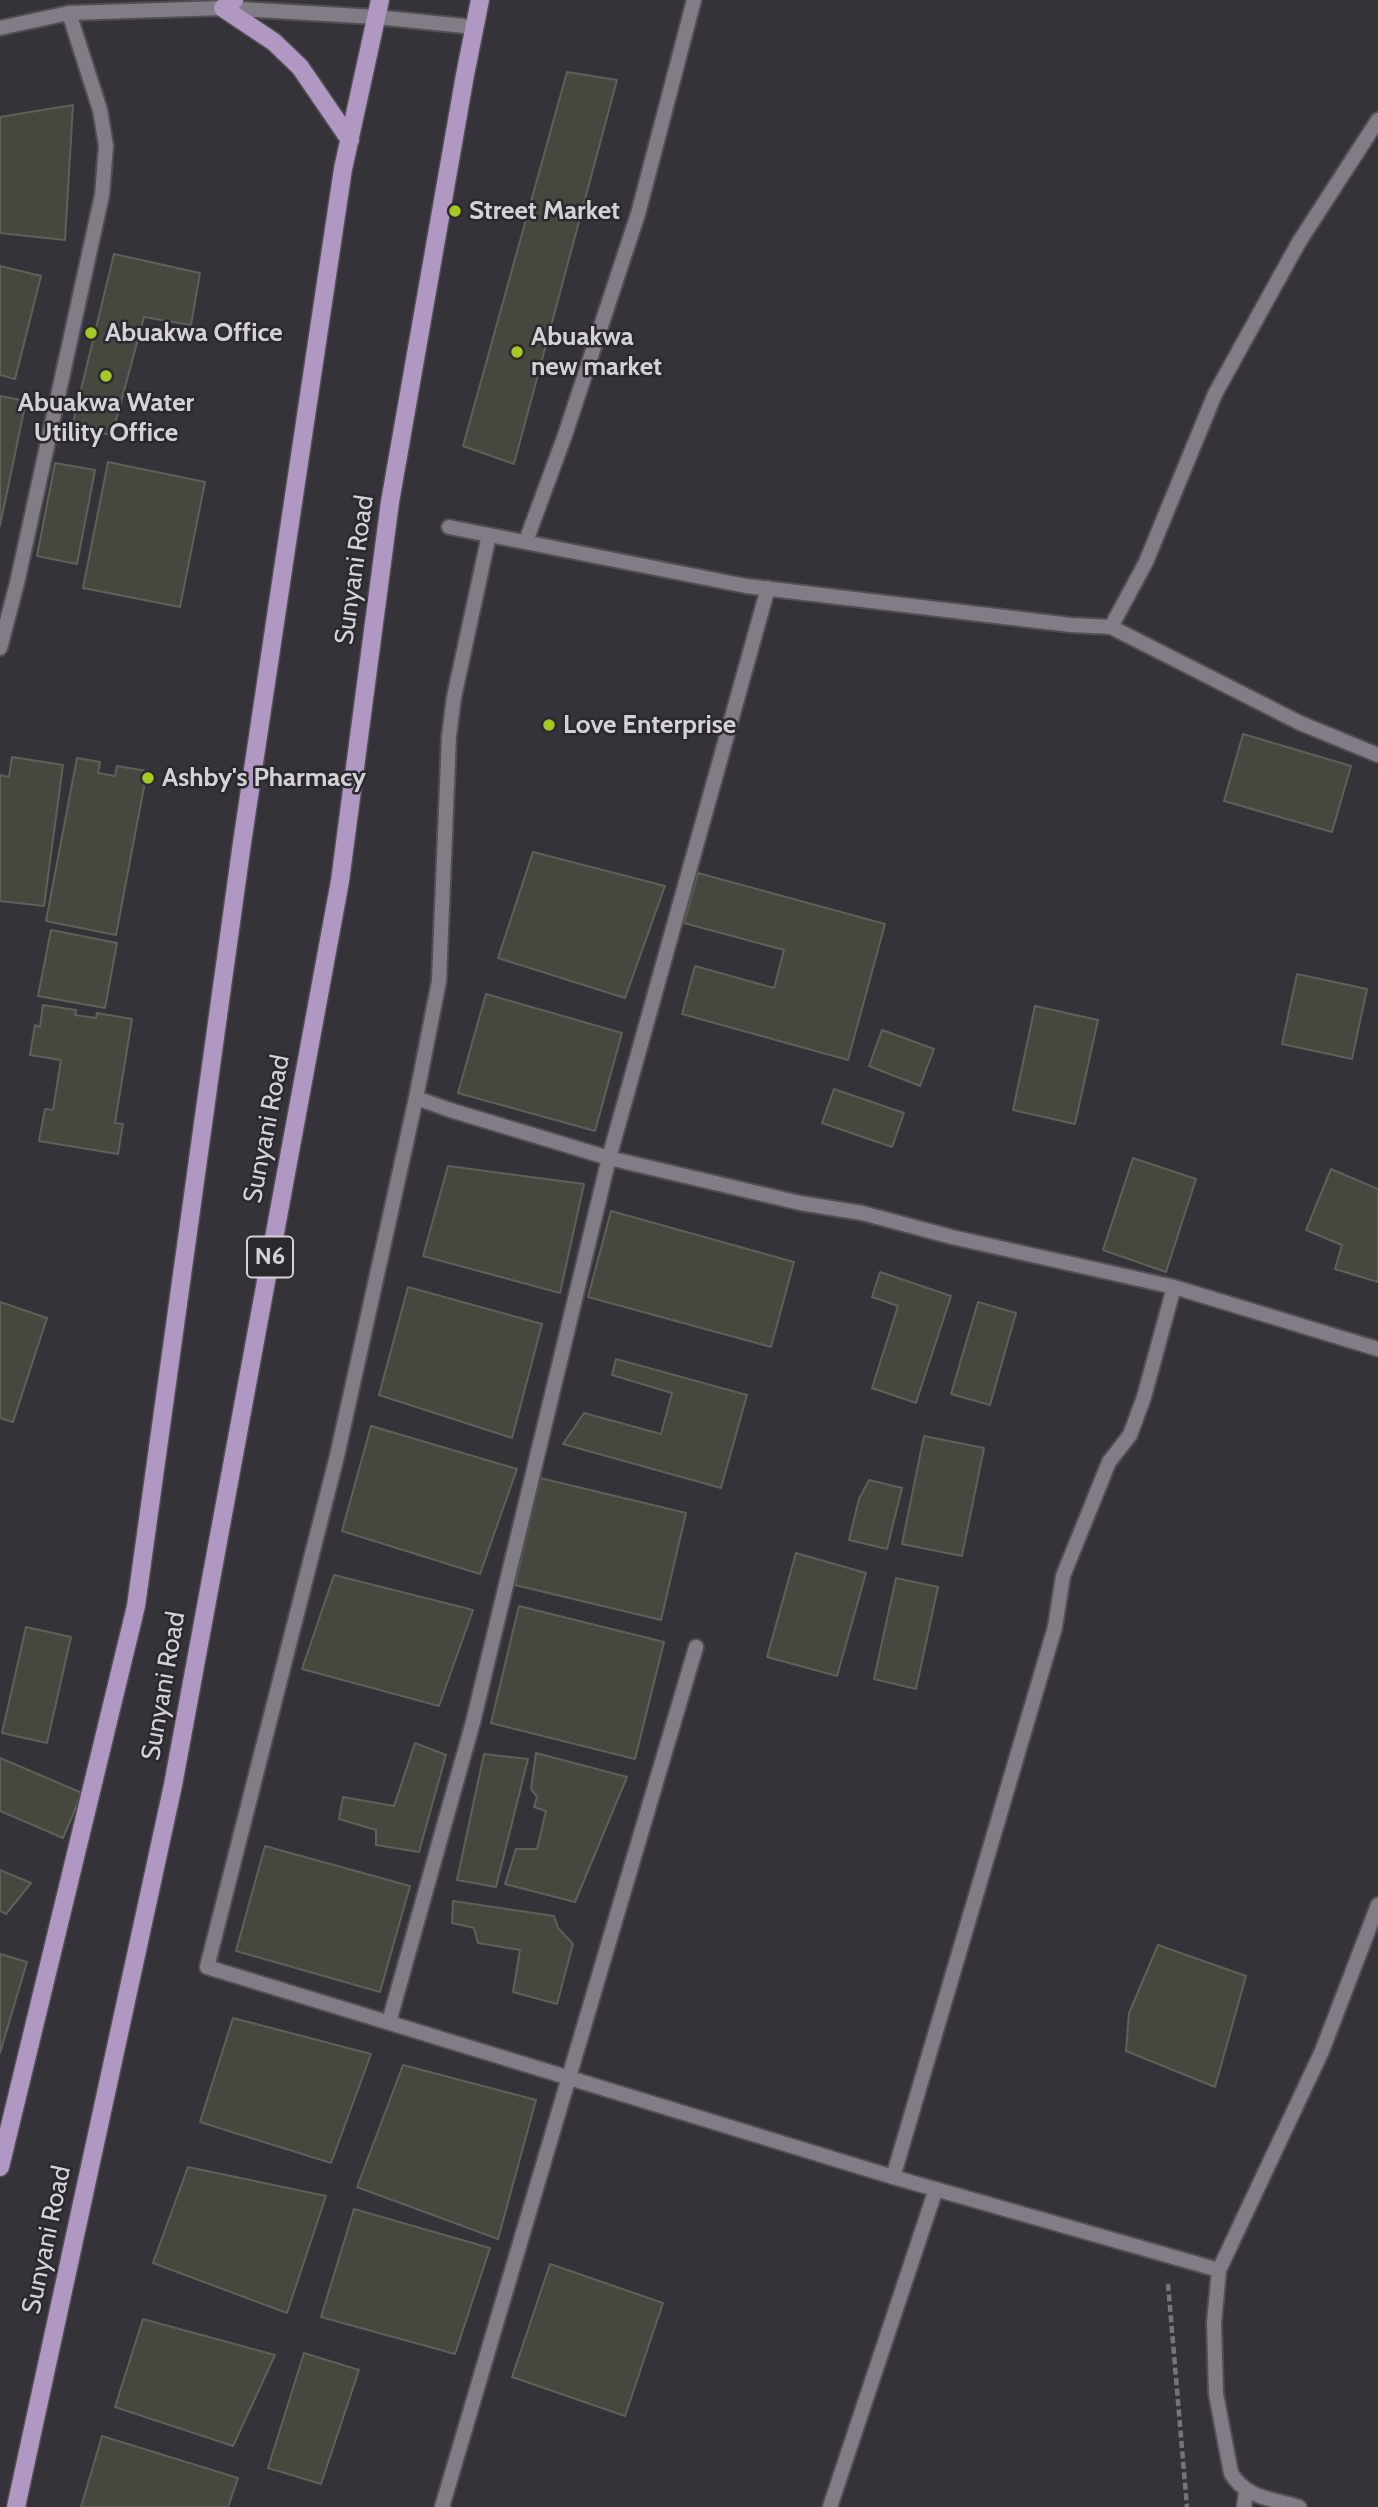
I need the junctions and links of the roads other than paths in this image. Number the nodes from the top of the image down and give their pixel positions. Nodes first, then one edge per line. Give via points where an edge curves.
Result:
1 (480, 0) edge
2 (694, 0) edge
3 (229, 4) edge
4 (378, 8) edge
5 (69, 13) junction
6 (474, 27) junction
7 (0, 28) edge
8 (1378, 121) edge
9 (350, 140) junction
10 (449, 527) dead end
11 (489, 535) junction
12 (526, 541) junction
13 (768, 588) junction
14 (1111, 627) junction
15 (0, 648) edge
16 (1378, 755) edge
17 (416, 1098) junction
18 (609, 1158) junction
19 (1174, 1287) junction
20 (1378, 1349) edge
21 (696, 1647) dead end
22 (1378, 1905) edge
23 (389, 2022) junction
24 (568, 2076) junction
25 (0, 2167) edge
26 (893, 2177) junction
27 (936, 2189) junction
28 (1219, 2270) junction
29 (1245, 2500) edge
30 (16, 2507) edge
31 (442, 2507) edge
32 (830, 2507) edge
33 (1299, 2507) edge

1 - 6 main road, Sunyani Road / N6
2 - 12 street via 638,214
3 - 4 street
3 - 5 street
3 - 9 main road via 300,67
4 - 6 street
4 - 9 main road, Sunyani Road
5 - 7 street
5 - 15 street via 100,110 106,146 102,195
6 - 30 main road, Sunyani Road / N6 via 390,502 338,895 173,1785
8 - 14 street via 1299,242 1215,394 1146,562
9 - 25 main road, Sunyani Road via 242,844 136,1606
10 - 11 street
11 - 12 street
11 - 17 street via 451,723 439,981
12 - 13 street
13 - 14 street
13 - 18 street
14 - 16 street via 1300,723
17 - 18 street
17 - 23 street via 337,1457 207,1967
18 - 19 street
18 - 23 street via 473,1722
19 - 20 street
19 - 26 street via 1130,1435 1109,1462 1063,1576 1055,1627
21 - 24 street
22 - 28 street via 1322,2051
23 - 24 street
24 - 26 street
24 - 31 street
26 - 27 street
27 - 28 street
27 - 32 street
28 - 29 street via 1214,2323 1216,2394 1231,2473
29 - 33 street

